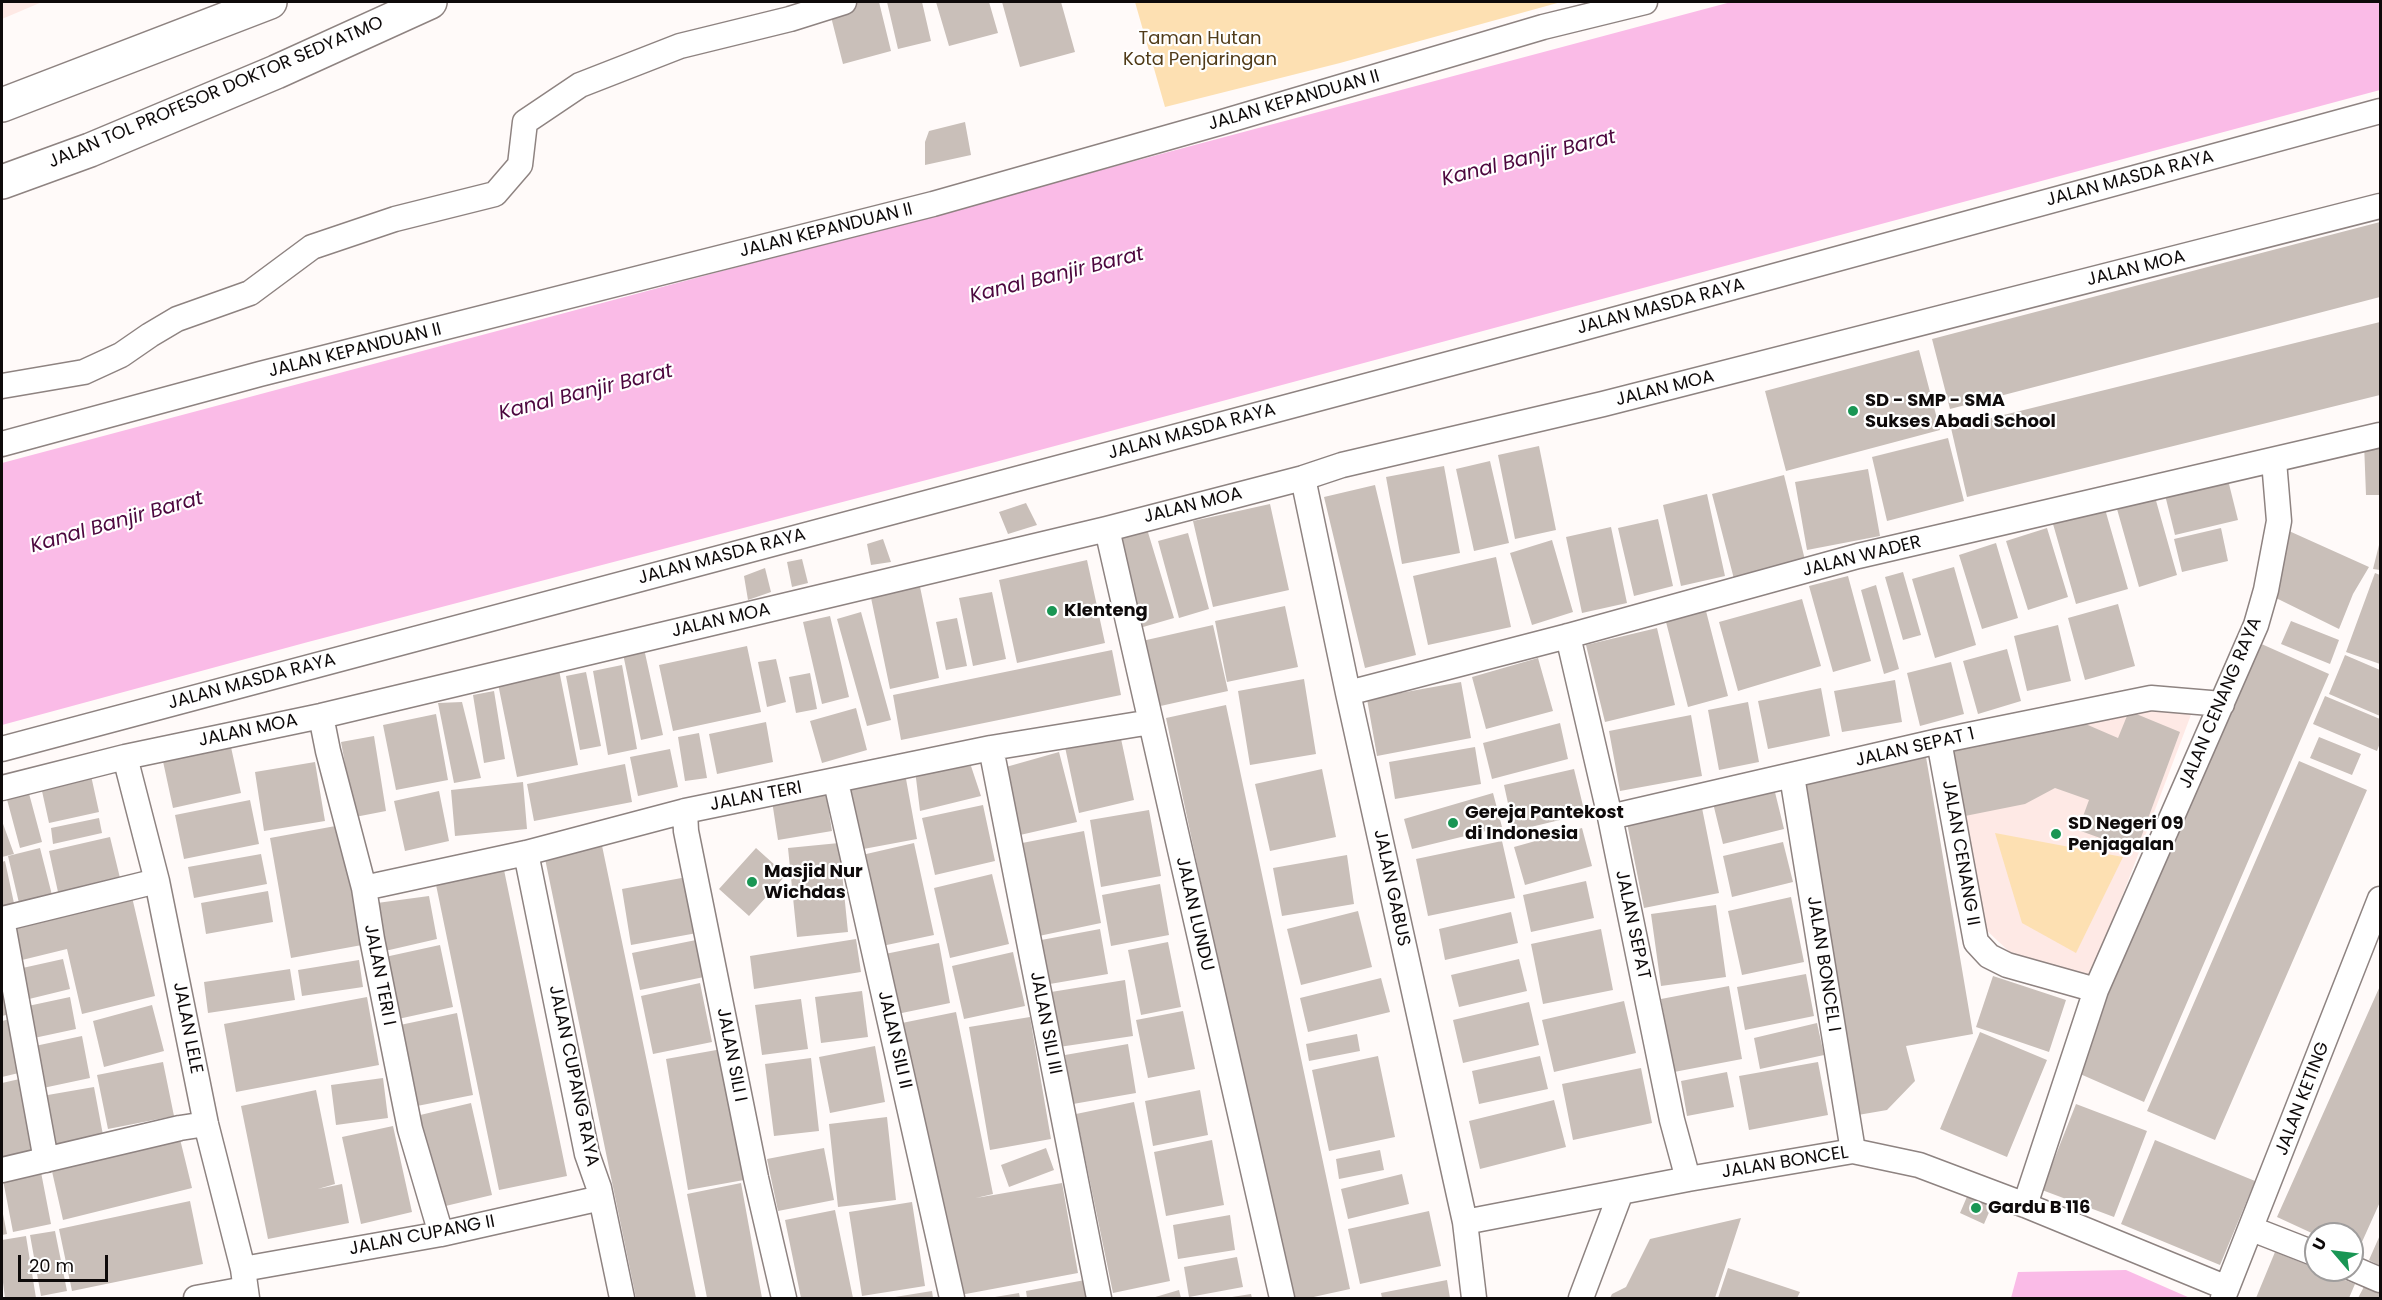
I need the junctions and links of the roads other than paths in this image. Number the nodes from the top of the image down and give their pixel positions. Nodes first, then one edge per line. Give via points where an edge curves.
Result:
1 (212, 2) edge
2 (270, 2) edge
3 (430, 2) edge
4 (844, 2) edge
5 (1645, 2) edge
6 (134, 53) junction
7 (2, 105) edge
8 (2380, 111) edge
9 (2, 182) edge
10 (2380, 206) edge
11 (2, 386) edge
12 (2380, 435) edge
13 (2, 444) edge
14 (2274, 461) junction
15 (1303, 478) junction
16 (1107, 529) junction
17 (1568, 636) junction
18 (1348, 693) junction
19 (2222, 704) junction
20 (321, 716) junction
21 (1151, 722) junction
22 (1940, 741) junction
23 (992, 748) junction
24 (2, 749) edge
25 (125, 757) junction
26 (1792, 776) junction
27 (836, 782) junction
28 (2, 788) edge
29 (685, 811) junction
30 (1610, 817) junction
31 (526, 853) junction
32 (157, 881) junction
33 (364, 888) junction
34 (2380, 899) edge
35 (2, 919) edge
36 (2096, 990) junction
37 (206, 1124) junction
38 (1853, 1151) junction
39 (46, 1160) junction
40 (2, 1170) edge
41 (1688, 1179) junction
42 (1621, 1192) junction
43 (601, 1198) junction
44 (2025, 1205) junction
45 (1465, 1222) junction
46 (2252, 1229) junction
47 (441, 1234) junction
48 (2304, 1249) edge
49 (2364, 1274) edge
50 (2380, 1280) edge
51 (245, 1285) edge
52 (2225, 1293) edge
53 (196, 1299) edge
54 (622, 1299) edge
55 (784, 1299) edge
56 (952, 1299) edge
57 (1099, 1299) edge
58 (1282, 1299) edge
59 (1474, 1299) edge
60 (1581, 1299) edge

1 - 6 highway
2 - 6 highway
3 - 9 highway, JALAN TOL PROFESOR DOKTOR SEDYATMO via 90,150
4 - 11 street via 680,46 580,84 525,122 520,165 495,194 395,219 312,248 250,293 177,319 121,356 84,372
5 - 13 street, JALAN KEPANDUAN II via 1543,27 933,204 260,374
6 - 7 highway
8 - 24 street, JALAN MASDA RAYA via 1553,336
10 - 15 street, JALAN MOA via 1615,402 1342,465
12 - 14 street, JALAN WADER
14 - 17 street, JALAN WADER via 1858,556
14 - 19 street, JALAN CENANG RAYA via 2279,521 2266,590 2256,625
15 - 16 street, JALAN MOA
15 - 18 street, JALAN GABUS
16 - 20 street, JALAN MOA
16 - 21 street, JALAN LUNDU
17 - 18 street, JALAN WADER
17 - 30 street, JALAN SEPAT
18 - 45 street, JALAN GABUS
19 - 22 street, JALAN SEPAT 1 via 2151,698
19 - 36 street, JALAN CENANG RAYA
20 - 25 street, JALAN MOA
20 - 33 street, JALAN TERI I
21 - 23 street, JALAN TERI
21 - 58 street, JALAN LUNDU
22 - 26 street, JALAN SEPAT 1
22 - 36 street, JALAN CENANG II via 1976,942 1989,956 2007,965
23 - 27 street, JALAN TERI
23 - 57 street, JALAN SILI III
25 - 28 street, JALAN MOA
25 - 32 street, JALAN LELE
26 - 30 street, JALAN SEPAT 1
26 - 38 street, JALAN BONCEL I
27 - 29 street, JALAN TERI
27 - 56 street, JALAN SILI II
29 - 31 street, JALAN TERI
29 - 55 street, JALAN SILI I via 690,855
30 - 41 street, JALAN SEPAT via 1672,1120
31 - 33 street, JALAN TERI
31 - 43 street, JALAN CUPANG RAYA via 588,1154
32 - 35 street
32 - 37 street, JALAN LELE
33 - 47 street, JALAN TERI I via 410,1129
34 - 46 street, JALAN KETING
35 - 39 street
36 - 44 street, JALAN CENANG RAYA
37 - 39 street
37 - 51 street, JALAN LELE
38 - 41 street, JALAN BONCEL
38 - 44 street, JALAN BONCEL via 1919,1165
39 - 40 street
41 - 42 street, JALAN BONCEL
42 - 45 street, JALAN BONCEL
42 - 60 street
43 - 47 street, JALAN CUPANG II
43 - 54 street, JALAN CUPANG RAYA
44 - 52 street, JALAN BONCEL
45 - 59 street, JALAN GABUS
46 - 48 street
46 - 52 street, JALAN KETING
47 - 51 street, JALAN CUPANG II
49 - 50 street
51 - 53 street, JALAN CUPANG II

